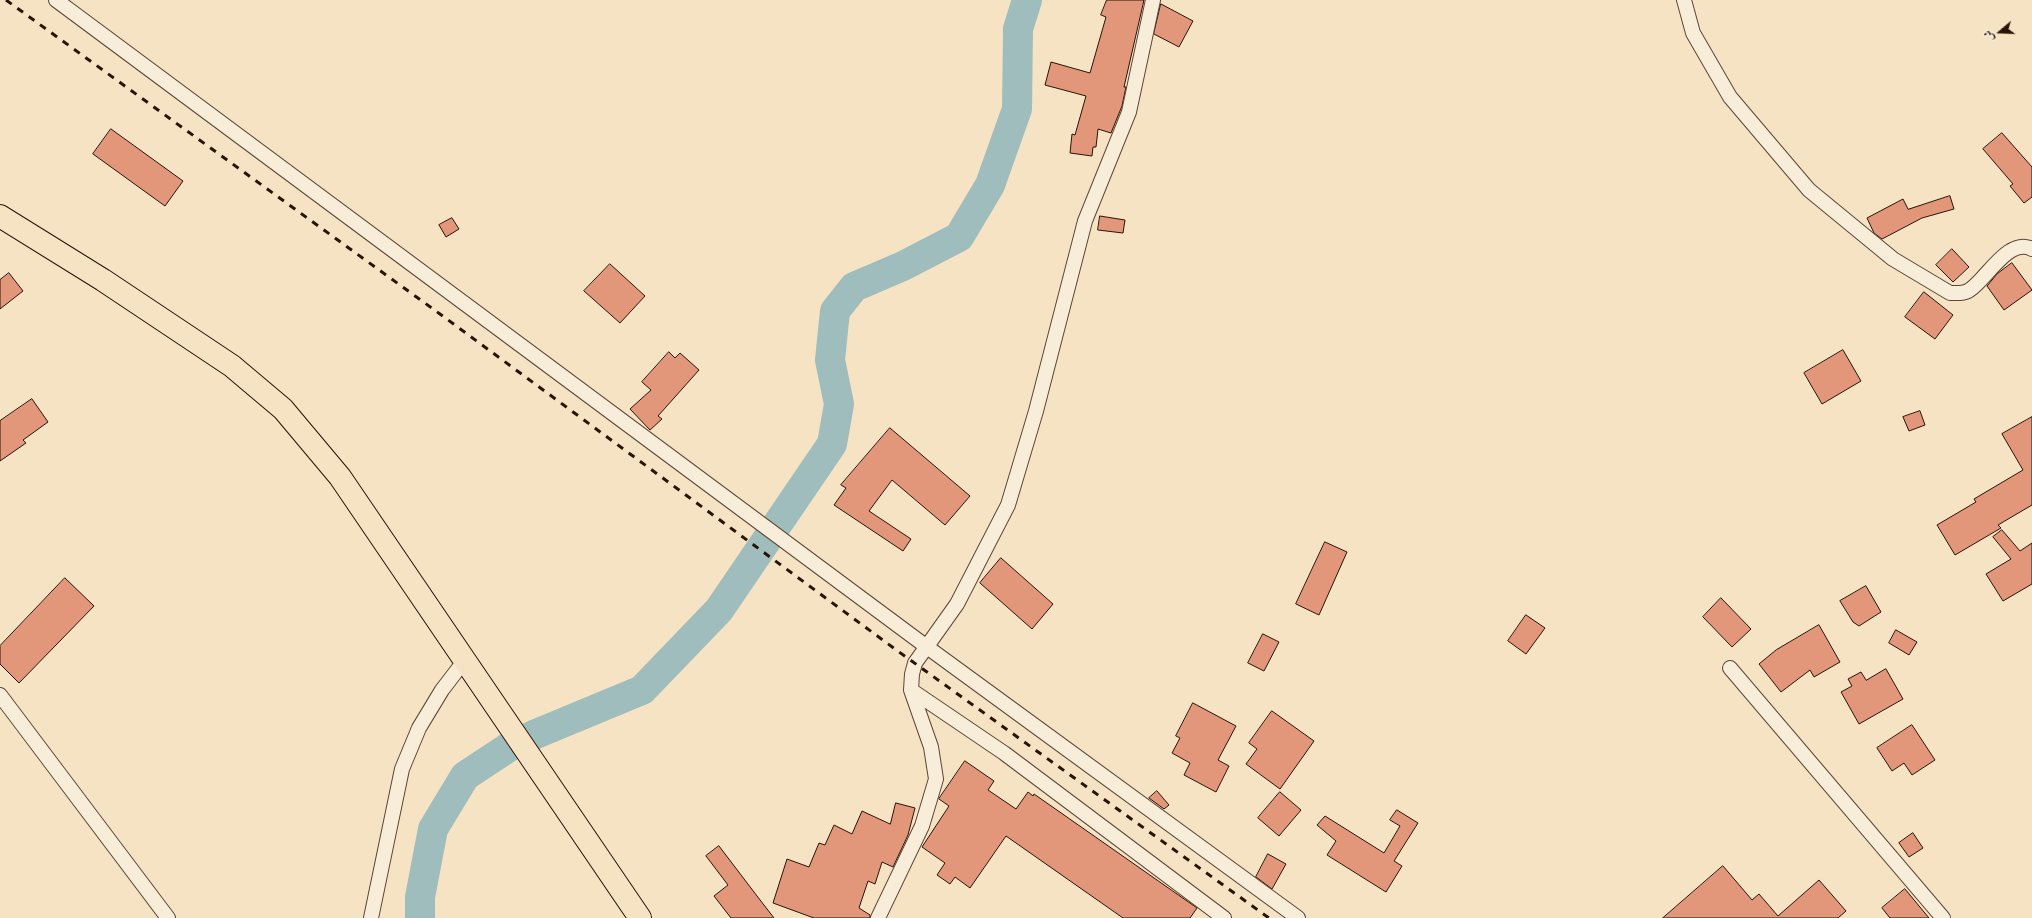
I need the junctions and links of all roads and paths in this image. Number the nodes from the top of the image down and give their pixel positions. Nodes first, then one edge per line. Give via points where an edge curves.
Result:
1 (56, 0) edge
2 (1153, 0) edge
3 (1684, 0) edge
4 (0, 216) edge
5 (2032, 249) edge
6 (928, 647) junction
7 (465, 660) junction
8 (1730, 668) dead end
9 (911, 690) junction
10 (0, 695) edge
11 (168, 918) edge
12 (370, 918) edge
13 (640, 918) edge
14 (878, 918) edge
15 (1224, 918) edge
16 (1298, 918) edge
17 (1943, 918) edge

1 - 6 street
2 - 6 street via 1129,112 1085,221 1036,411 1008,505 957,604
3 - 5 street via 1693,33 1730,98 1809,190 1893,259 1950,293 1961,294 1969,291 2003,256 2015,248
4 - 7 main road via 182,331 232,366 283,409 340,477
6 - 9 street via 915,663
6 - 16 street
7 - 12 street via 442,690 419,728 402,769
7 - 13 main road
8 - 17 street
9 - 14 street via 931,747 936,780 922,826
9 - 15 street via 1004,752
10 - 11 street

